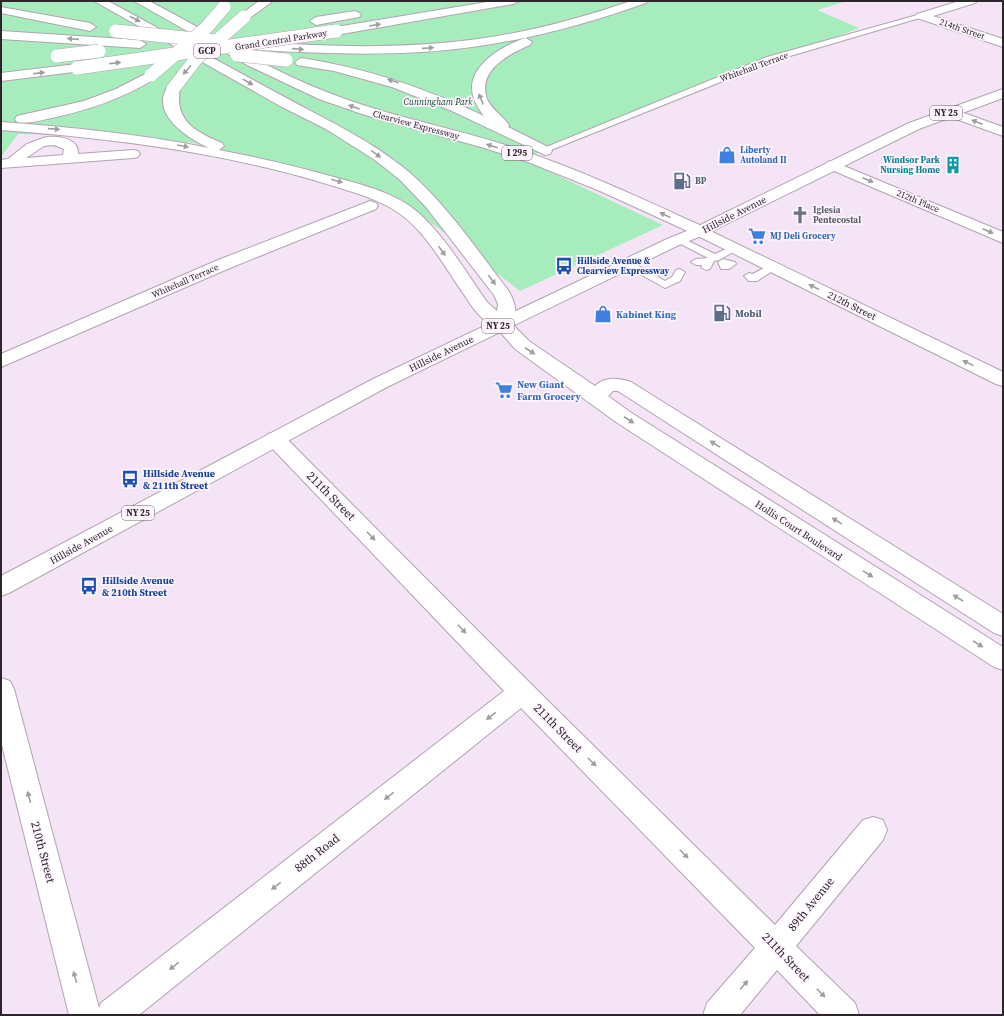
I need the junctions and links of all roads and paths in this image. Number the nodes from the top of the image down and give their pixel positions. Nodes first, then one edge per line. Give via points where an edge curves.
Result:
1 (100, 1) edge
2 (140, 1) edge
3 (268, 1) edge
4 (513, 1) edge
5 (642, 1) edge
6 (971, 1) edge
7 (225, 4) edge
8 (1, 10) edge
9 (611, 12) junction
10 (364, 14) dead end
11 (921, 16) junction
12 (302, 24) dead end
13 (279, 27) dead end
14 (1, 34) edge
15 (1003, 43) edge
16 (43, 58) dead end
17 (1, 77) edge
18 (1003, 94) edge
19 (950, 112) junction
20 (1, 121) edge
21 (1, 126) edge
22 (1003, 132) edge
23 (542, 150) junction
24 (133, 154) dead end
25 (6, 164) edge
26 (832, 165) junction
27 (317, 175) junction
28 (595, 183) junction
29 (370, 206) dead end
30 (700, 231) junction
31 (1003, 238) edge
32 (680, 240) junction
33 (721, 261) junction
34 (696, 262) dead end
35 (628, 263) junction
36 (773, 266) junction
37 (745, 274) dead end
38 (690, 277) dead end
39 (505, 322) junction
40 (1, 361) edge
41 (1003, 380) edge
42 (598, 397) junction
43 (274, 439) junction
44 (741, 461) junction
45 (723, 480) junction
46 (859, 535) junction
47 (843, 558) junction
48 (1, 587) edge
49 (1003, 626) edge
50 (1003, 660) edge
51 (1, 689) edge
52 (522, 692) junction
53 (873, 830) dead end
54 (776, 947) junction
55 (85, 1015) edge
56 (113, 1015) edge
57 (719, 1015) edge
58 (843, 1015) edge

1 -> 39 main road via 331,126 392,166 432,204 502,294 507,304
28 -> 2 main road, Clearview Expressway / I 295 via 509,151 386,118 315,92 281,77
3 -> 27 main road, bridge via 244,17 198,57 173,89 171,109 180,123 195,136 227,149
17 -> 4 main road, Grand Central Parkway / GCP, bridge via 336,32
5 - 9 main road
6 - 11 main road, Whitehall Terrace
7 - 20 main road, bridge via 201,33 151,75 122,92 53,114
8 -> 9 main road, bridge via 116,31 259,46 358,51 456,46 536,32
23 -> 9 main road via 489,113 480,100 480,78 493,60 508,50
10 - 12 main road, Grand Central Parkway
11 - 15 main road, 214th Street
11 - 23 lane, Whitehall Terrace via 770,59
13 - 16 main road, Grand Central Parkway / GCP, bridge
23 -> 14 main road, bridge via 434,97 394,81 330,66 140,44
18 - 19 main road, Hillside Avenue / NY 25
22 -> 19 main road
19 - 26 main road, Hillside Avenue / NY 25
21 -> 27 main road via 68,131 163,143
23 - 28 main road via 566,162
24 - 25 main road
26 - 30 main road, Hillside Avenue / NY 25
26 -> 31 main road, 212th Place
27 -> 39 main road via 372,193 407,211 427,230 481,306 494,318
30 -> 28 main road, Clearview Expressway / I 295
29 - 40 main road, Whitehall Terrace via 224,264
30 - 32 main road, Hillside Avenue / NY 25
30 - 33 main road, 212th Street
32 - 33 lane
32 - 35 main road, Hillside Avenue / NY 25
33 - 34 lane
33 - 36 main road, 212th Street
35 - 38 lane via 665,285 678,276
35 - 39 main road, Hillside Avenue / NY 25
36 - 37 lane via 753,279
41 -> 36 main road, 212th Street
39 -> 42 main road, Hollis Court Boulevard via 508,330 522,345
39 - 43 main road, Hillside Avenue / NY 25 via 380,383
44 -> 42 main road via 624,386 606,386
42 -> 45 main road, Hollis Court Boulevard via 623,417
43 - 48 main road, Hillside Avenue / NY 25
43 -> 52 main road, 211th Street
44 - 45 main road
46 -> 44 main road
45 - 47 main road, Hollis Court Boulevard
46 - 47 main road
49 -> 46 main road
47 -> 50 main road, Hollis Court Boulevard
55 -> 51 main road, 210th Street
52 -> 54 main road, 211th Street
52 -> 56 main road, 88th Road
53 - 54 main road, 89th Avenue
57 -> 54 main road, 89th Avenue
54 -> 58 main road, 211th Street

